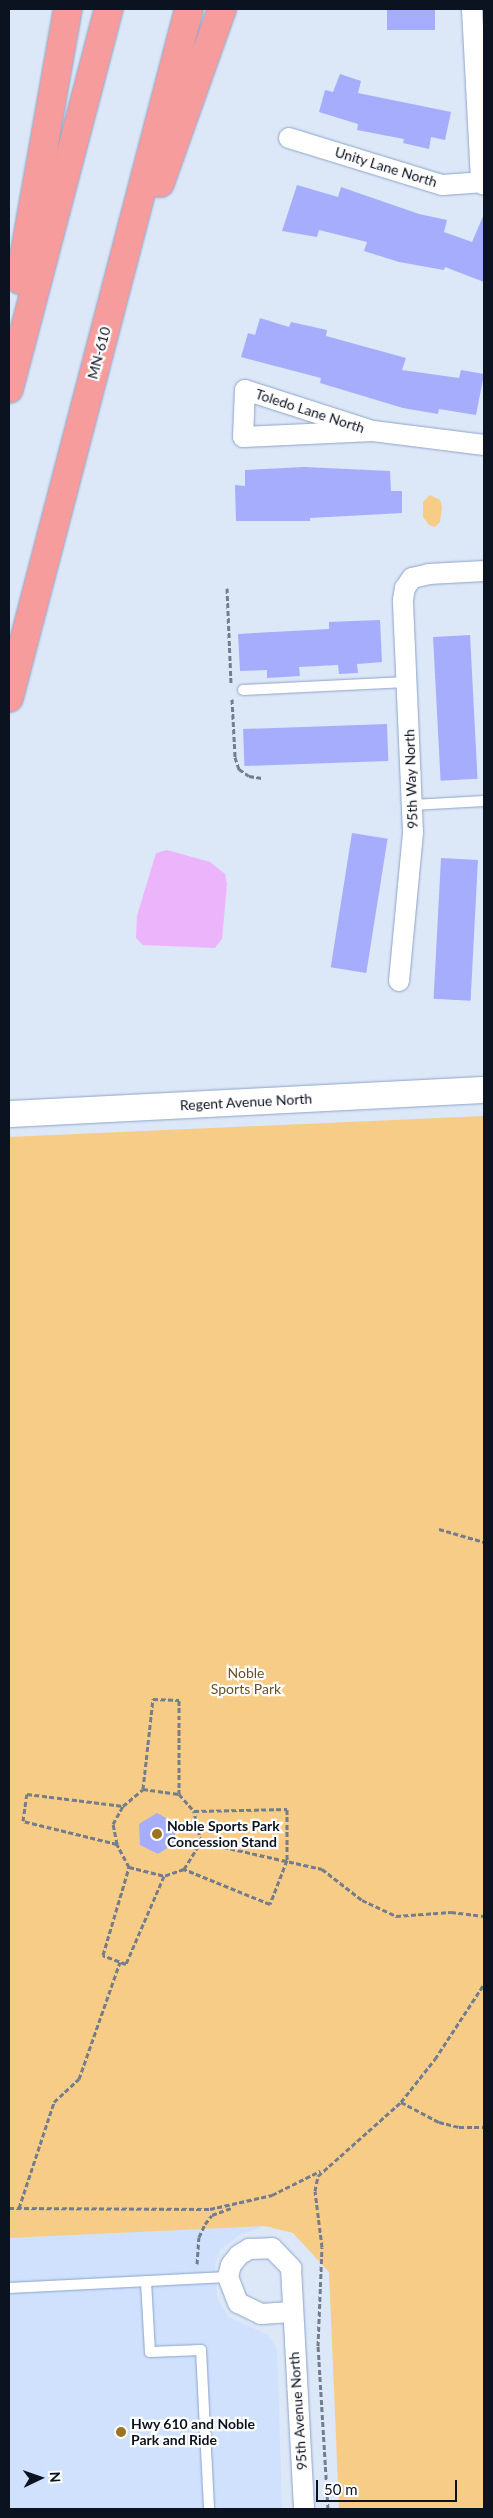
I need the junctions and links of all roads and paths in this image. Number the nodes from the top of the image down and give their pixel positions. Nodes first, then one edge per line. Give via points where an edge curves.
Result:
1 (68, 9) edge
2 (109, 9) edge
3 (189, 9) edge
4 (222, 9) edge
5 (472, 9) edge
6 (289, 138) dead end
7 (482, 184) edge
8 (9, 335) edge
9 (97, 361) junction
10 (9, 389) edge
11 (373, 431) junction
12 (484, 445) edge
13 (484, 571) edge
14 (407, 682) junction
15 (243, 690) dead end
16 (9, 698) edge
17 (484, 801) edge
18 (413, 805) junction
19 (399, 981) dead end
20 (484, 1090) edge
21 (9, 1114) edge
22 (439, 1529) dead end
23 (484, 1542) edge
24 (143, 1789) junction
25 (179, 1794) junction
26 (122, 1806) junction
27 (194, 1811) junction
28 (201, 1842) junction
29 (117, 1844) junction
30 (287, 1860) junction
31 (129, 1866) junction
32 (184, 1869) junction
33 (164, 1876) junction
34 (484, 1916) edge
35 (120, 1962) junction
36 (484, 1984) edge
37 (401, 2102) junction
38 (484, 2127) edge
39 (323, 2170) junction
40 (239, 2205) junction
41 (9, 2208) edge
42 (19, 2208) junction
43 (228, 2277) junction
44 (198, 2278) junction
45 (146, 2280) junction
46 (9, 2288) edge
47 (291, 2312) junction
48 (209, 2509) edge
49 (304, 2509) edge
50 (328, 2509) edge

1 - 8 highway
2 - 10 highway
3 - 9 highway, MN-610
4 - 9 highway
5 - 7 street
6 - 7 street, Unity Lane North via 442,184
9 - 16 highway, MN-610
11 - 11 street, Toledo Lane North via 243,437 245,390 336,419
11 - 12 street, Toledo Lane North
13 - 14 street, 95th Way North via 412,578 403,600
14 - 15 lane
14 - 18 street, 95th Way North
17 - 18 lane
18 - 19 street, 95th Way North
20 - 21 street, Regent Avenue North
22 - 23 path
24 - 25 path
24 - 25 path via 153,1699 179,1700
24 - 26 path
25 - 27 path
26 - 29 path via 113,1824
26 - 29 path via 27,1794 23,1821
27 - 28 path
27 - 30 path via 287,1809
28 - 30 path
28 - 32 path
29 - 31 path
30 - 32 path via 270,1904
30 - 34 path via 322,1869 362,1900 388,1914 414,1916 451,1912
31 - 33 path
31 - 35 path via 103,1955
32 - 33 path
33 - 35 path via 126,1964
35 - 42 path via 79,2079 54,2102
36 - 37 path via 436,2059
37 - 38 path via 439,2122 459,2128
37 - 39 path via 359,2142
39 - 40 path via 272,2195
39 - 50 path via 315,2191 322,2222 318,2346
40 - 42 path via 210,2210
40 - 44 path via 212,2215 205,2224 199,2237
41 - 42 path
43 - 44 lane
43 - 47 street via 238,2303 248,2310 261,2314
43 - 47 street, 95th Avenue North via 231,2265 239,2255 249,2249 272,2248 291,2268
44 - 45 lane
45 - 46 lane
45 - 48 lane via 150,2352 201,2350
47 - 49 street, 95th Avenue North

